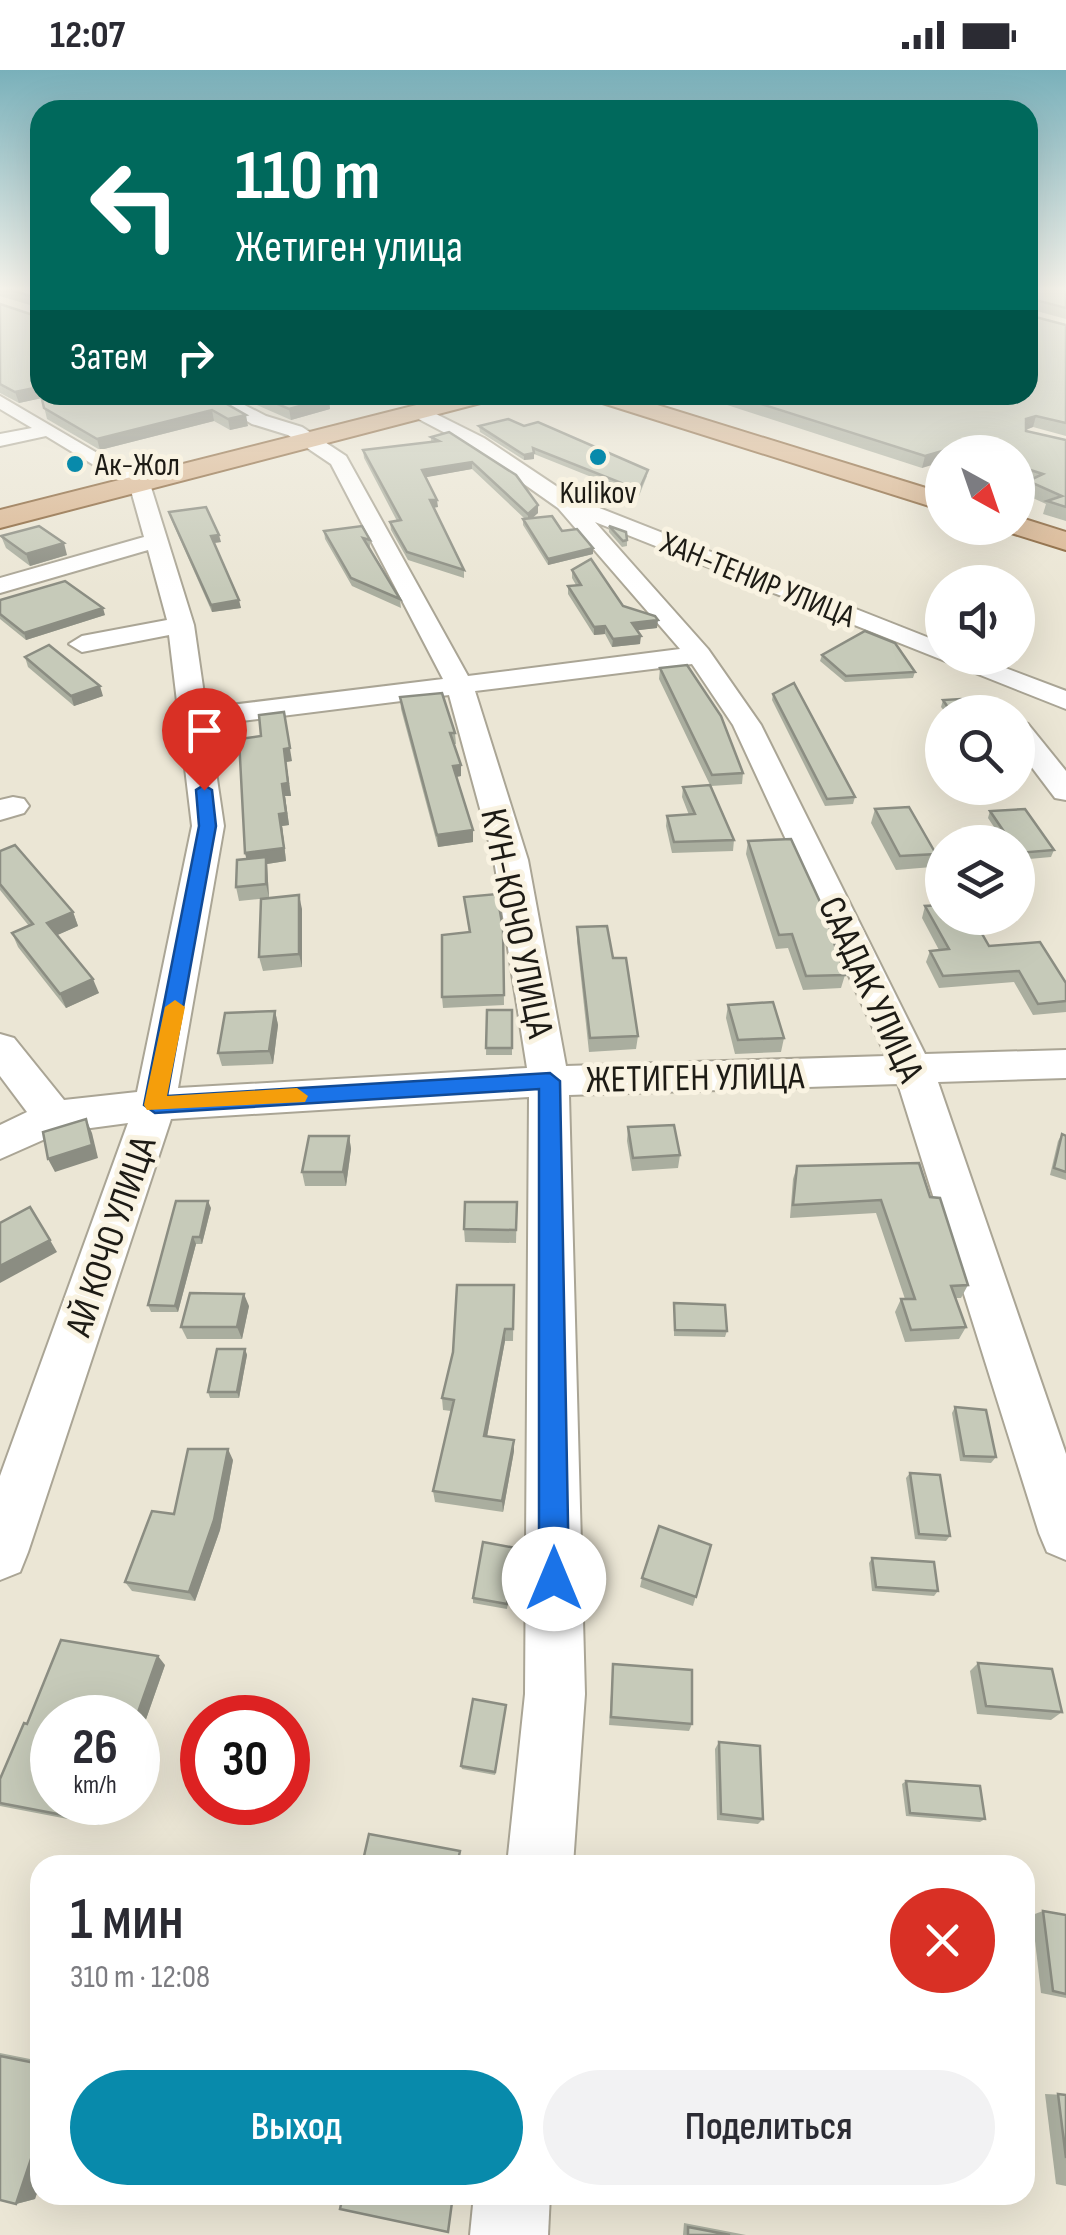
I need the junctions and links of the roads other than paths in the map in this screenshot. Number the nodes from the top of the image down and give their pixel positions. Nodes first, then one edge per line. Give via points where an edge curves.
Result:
1 (0, 401) edge
2 (231, 405) edge
3 (423, 405) edge
4 (428, 405) edge
5 (633, 405) edge
6 (50, 430) junction
7 (304, 435) junction
8 (0, 440) edge
9 (133, 478) junction
10 (925, 497) edge
11 (566, 503) junction
12 (0, 504) edge
13 (0, 520) edge
14 (1035, 531) edge
15 (157, 540) junction
16 (1066, 541) edge
17 (0, 586) edge
18 (181, 626) junction
19 (82, 644) dead end
20 (925, 645) edge
21 (699, 656) junction
22 (973, 675) edge
23 (1001, 675) edge
24 (460, 686) junction
25 (990, 695) edge
26 (1066, 701) edge
27 (196, 718) junction
28 (1035, 752) edge
29 (1066, 792) edge
30 (0, 1048) edge
31 (1066, 1064) edge
32 (914, 1072) junction
33 (550, 1081) junction
34 (155, 1105) junction
35 (54, 1117) junction
36 (0, 1144) edge
37 (1066, 1533) edge
38 (0, 1552) edge
39 (541, 1855) edge
40 (511, 2205) edge
41 (509, 2235) edge

1 - 6 street
2 - 7 street, КУН-КОЧО УЛИЦА
3 - 7 main road
4 - 11 street, ХАН-ТЕНИР УЛИЦА
5 - 10 main road
6 - 8 street
6 - 9 street
7 - 9 main road
7 - 24 street, КУН-КОЧО УЛИЦА via 339,460
9 - 12 main road
9 - 13 main road
9 - 15 street, АЙ КОЧО УЛИЦА
11 - 20 street, ХАН-ТЕНИР УЛИЦА
11 - 21 street, СААДАК УЛИЦА
14 - 16 main road
15 - 17 street
15 - 18 street, АЙ КОЧО УЛИЦА
18 - 19 street
18 - 27 street, АЙ КОЧО УЛИЦА
21 - 24 street
21 - 32 street, СААДАК УЛИЦА via 748,724
22 - 25 street
23 - 26 street
24 - 27 street
24 - 33 street, КУН-КОЧО УЛИЦА via 511,860
27 - 34 street, АЙ КОЧО УЛИЦА via 208,826
28 - 29 street
30 - 35 street
31 - 32 street, ЖЕТИГЕН УЛИЦА
32 - 33 street, ЖЕТИГЕН УЛИЦА
32 - 37 street, СААДАК УЛИЦА
33 - 34 street, ЖЕТИГЕН УЛИЦА
33 - 39 street, КУН-КОЧО УЛИЦА via 555,1694
34 - 35 street, ЖЕТИГЕН УЛИЦА
34 - 38 street, АЙ КОЧО УЛИЦА
35 - 36 street, ЖЕТИГЕН УЛИЦА
40 - 41 street

